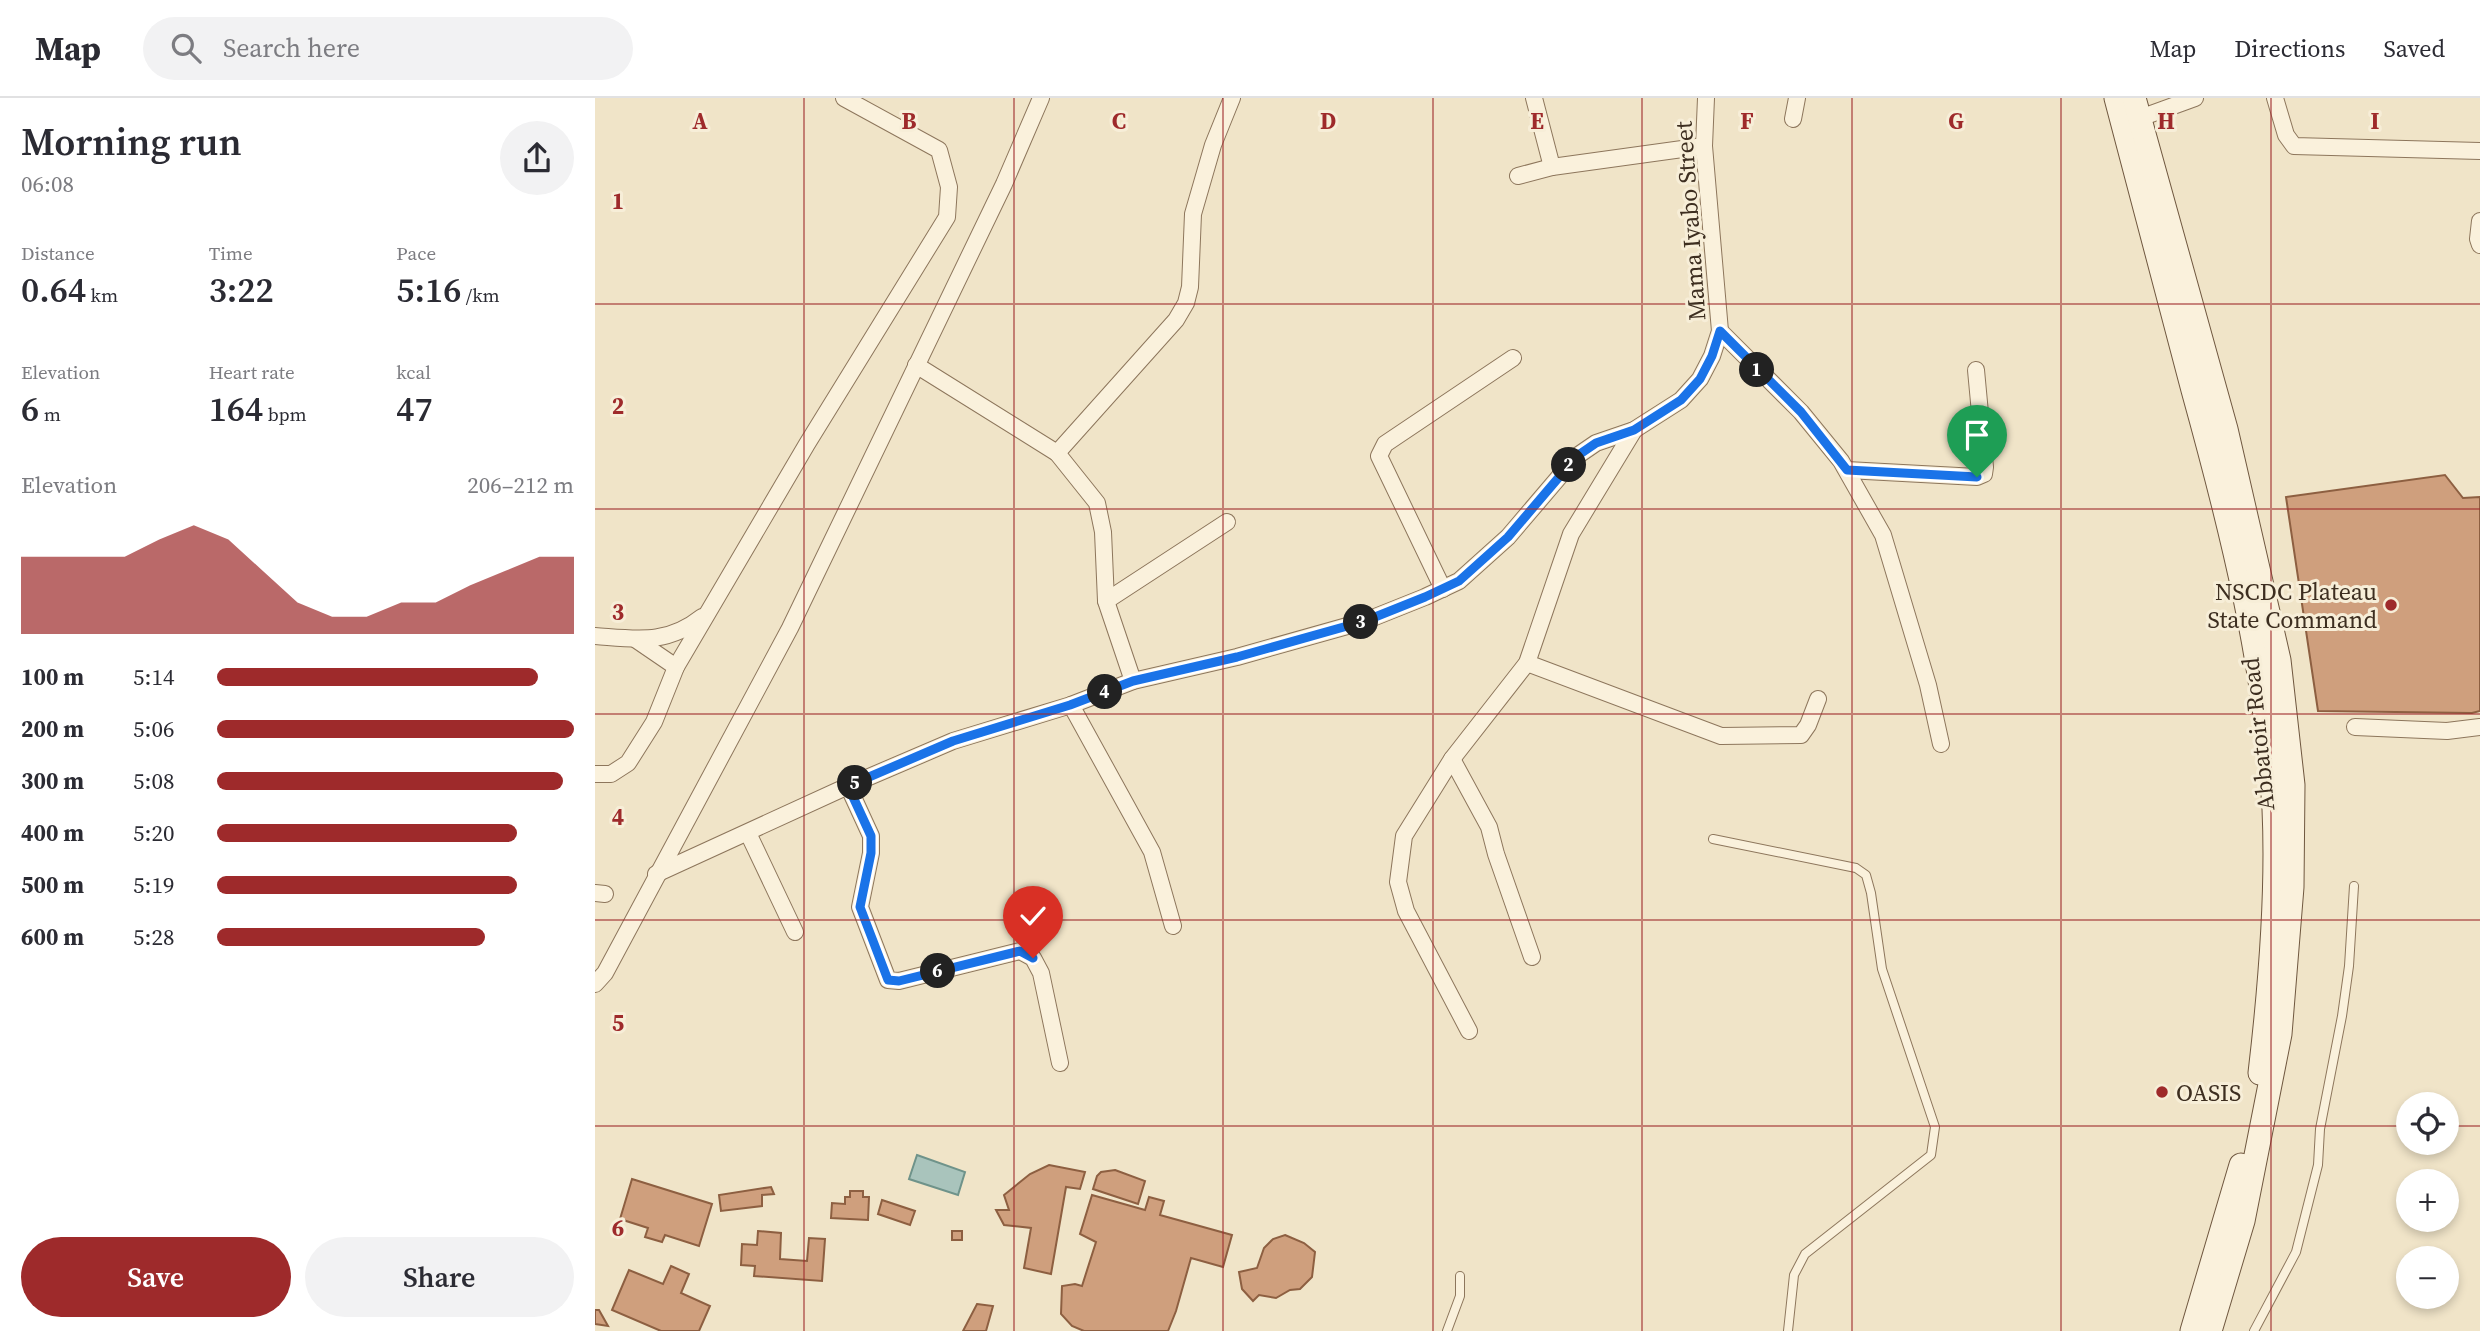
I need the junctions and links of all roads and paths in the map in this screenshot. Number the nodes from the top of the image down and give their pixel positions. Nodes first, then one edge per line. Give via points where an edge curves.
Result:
1 (844, 98) edge
2 (1041, 98) edge
3 (1232, 98) edge
4 (1534, 98) edge
5 (1706, 98) edge
6 (1797, 98) edge
7 (2116, 98) edge
8 (2195, 98) edge
9 (2275, 98) edge
10 (2137, 108) edge
11 (1793, 119) dead end
12 (1704, 146) junction
13 (2480, 151) edge
14 (1552, 167) junction
15 (1518, 176) dead end
16 (2480, 221) edge
17 (2480, 244) edge
18 (1720, 331) junction
19 (1514, 358) dead end
20 (916, 365) junction
21 (1976, 370) dead end
22 (1634, 430) junction
23 (1056, 453) junction
24 (1847, 470) junction
25 (1227, 522) dead end
26 (1443, 589) junction
27 (1106, 601) junction
28 (712, 609) junction
29 (595, 636) edge
30 (635, 639) junction
31 (1528, 663) junction
32 (676, 667) junction
33 (1133, 681) junction
34 (1818, 699) dead end
35 (1070, 705) junction
36 (2355, 727) dead end
37 (2480, 727) edge
38 (1941, 744) dead end
39 (1452, 759) junction
40 (595, 774) edge
41 (848, 786) junction
42 (748, 833) junction
43 (1713, 839) dead end
44 (656, 874) junction
45 (2354, 886) dead end
46 (1173, 926) dead end
47 (795, 932) dead end
48 (1532, 957) dead end
49 (595, 984) edge
50 (1469, 1031) dead end
51 (1060, 1063) dead end
52 (1459, 1276) dead end
53 (1447, 1331) edge
54 (1789, 1331) edge
55 (2192, 1331) edge
56 (2210, 1331) edge
57 (2254, 1331) edge

1 - 28 street via 939,150 949,187 947,217
2 - 20 street
3 - 23 street via 1193,214 1186,303 1176,320
4 - 14 street
5 - 12 street, Mama Iyabo Street
6 - 11 street
7 - 55 street, Abbatoir Road via 2243,585 2260,682 2274,809 2275,881 2256,1102
8 - 10 street
9 - 13 street via 2294,146
10 - 56 street, Abbatoir Road via 2227,429 2279,660 2293,785 2292,887 2280,1034 2243,1222
12 - 14 street
12 - 18 street, Mama Iyabo Street
14 - 15 street
16 - 17 street
18 - 22 street, Mama Iyabo Street via 1700,379 1681,400
18 - 24 street via 1801,412
19 - 26 street via 1385,444 1379,456
20 - 23 street
20 - 44 street via 790,628
21 - 24 street via 1984,474
22 - 26 street, Mama Iyabo Street via 1596,443 1577,456 1508,537 1459,581
22 - 31 street via 1571,534
23 - 27 street via 1097,503
24 - 38 street via 1883,535
25 - 27 street
26 - 33 street, Mama Iyabo Street via 1365,621
27 - 33 street
28 - 30 street via 687,629 665,638
28 - 32 street
29 - 30 street
30 - 32 street
31 - 34 street via 1721,736 1801,735
31 - 39 street
32 - 40 street via 654,722 628,763 611,774
33 - 35 street, Mama Iyabo Street
35 - 41 street, Mama Iyabo Street via 953,741
35 - 46 street via 1152,852
36 - 37 street via 2447,731
39 - 48 street via 1489,827
39 - 50 street via 1404,836 1398,882 1406,911
41 - 42 street, Mama Iyabo Street
41 - 51 street via 871,836 860,907 888,980 1020,951 1033,958 1041,973
42 - 44 street, Mama Iyabo Street
42 - 47 street
43 - 54 lane via 1856,868 1866,875 1882,969 1935,1127 1931,1155 1805,1254 1794,1275
44 - 49 street
45 - 57 lane via 2349,966 2320,1129 2318,1165 2296,1252
52 - 53 lane via 1460,1296

